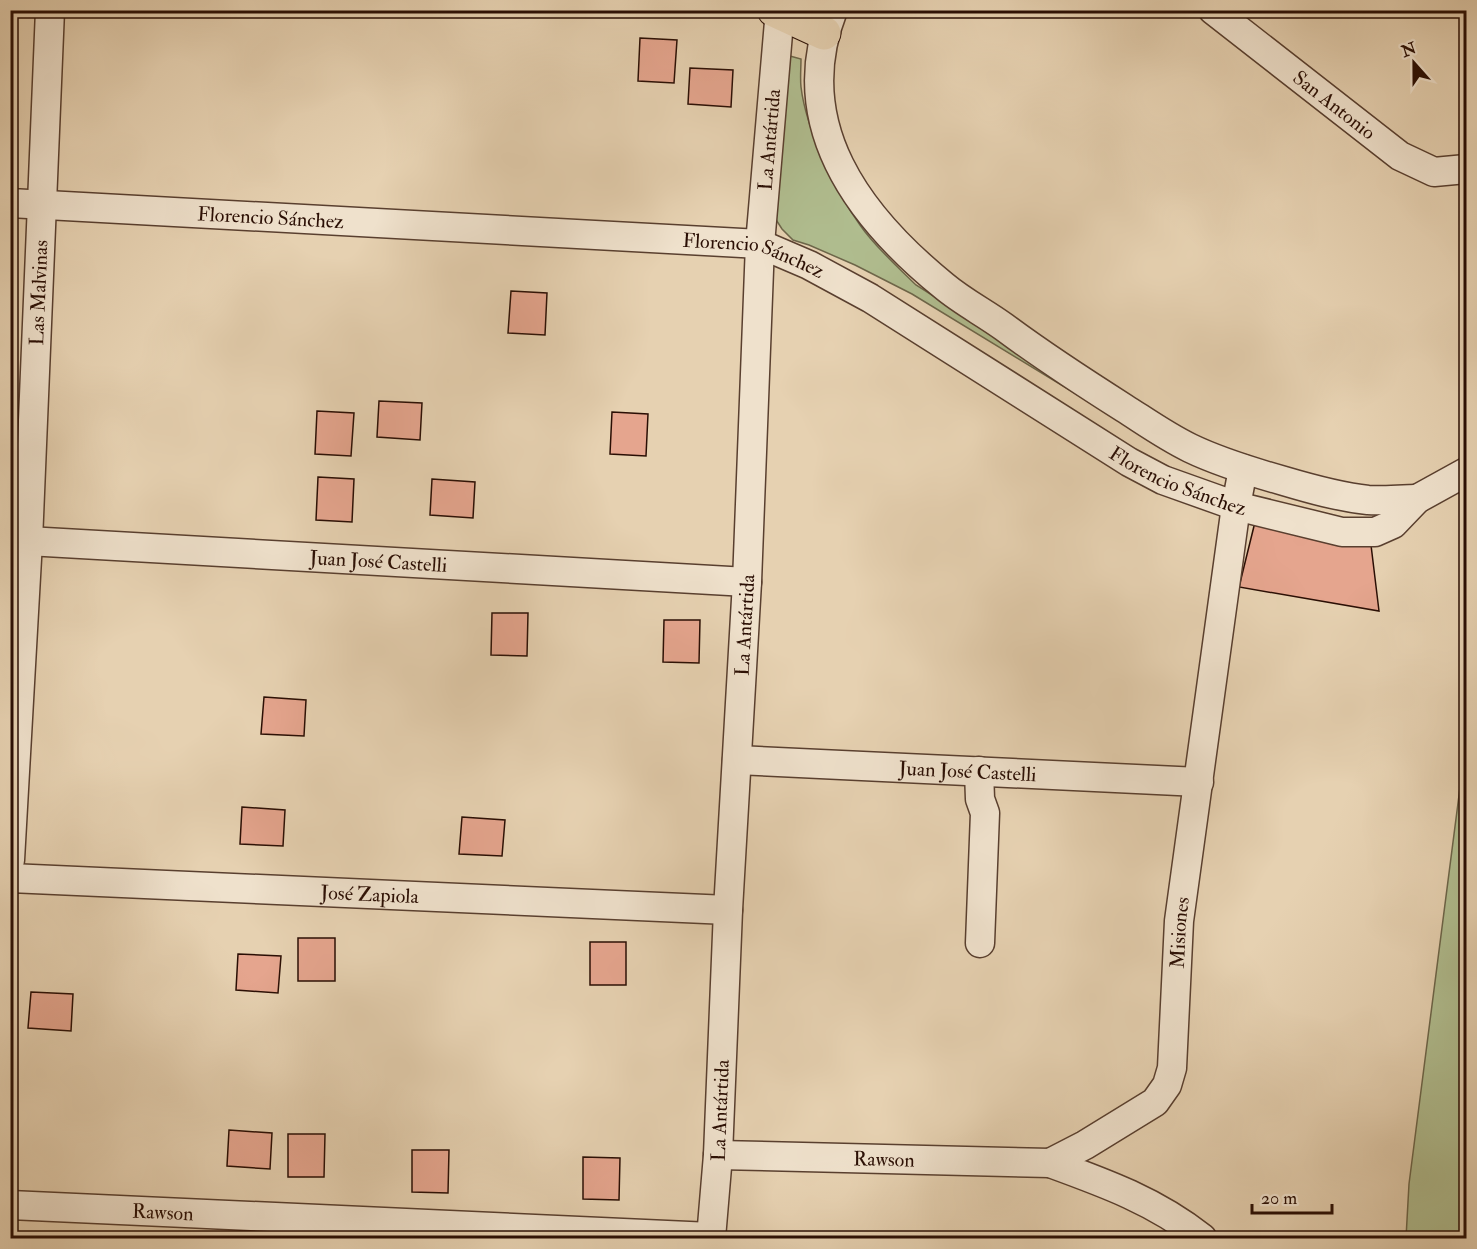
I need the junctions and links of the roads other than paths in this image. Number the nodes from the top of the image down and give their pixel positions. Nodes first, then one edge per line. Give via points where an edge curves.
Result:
1 (50, 10) edge
2 (1213, 10) edge
3 (778, 11) edge
4 (828, 22) edge
5 (1467, 169) edge
6 (10, 203) edge
7 (41, 204) junction
8 (760, 244) junction
9 (1243, 469) junction
10 (1467, 472) edge
11 (1417, 499) junction
12 (1236, 506) junction
13 (19, 541) edge
14 (747, 582) junction
15 (738, 760) junction
16 (979, 771) junction
17 (1199, 782) junction
18 (10, 860) edge
19 (10, 878) edge
20 (728, 910) junction
21 (980, 943) dead end
22 (718, 1155) junction
23 (1050, 1163) junction
24 (10, 1205) edge
25 (711, 1238) edge
26 (1202, 1239) edge

1 - 7 street, Las Malvinas
2 - 5 street, San Antonio via 1400,156 1434,172
3 - 4 main road
3 - 8 street, La Antártida
4 - 9 street, Florencio Sánchez via 818,88 824,125 856,196 894,242 945,288 1053,363 1166,435
6 - 7 street, Florencio Sánchez
7 - 8 street, Florencio Sánchez
7 - 13 street, Las Malvinas
8 - 12 street, Florencio Sánchez via 870,298 1129,462 1163,480
8 - 14 street, La Antártida
9 - 11 street, Florencio Sánchez via 1318,491 1368,500
9 - 12 street, Misiones
10 - 11 street, Florencio Sánchez
11 - 12 street, Florencio Sánchez via 1394,524 1374,532 1342,532
12 - 17 street, Misiones
13 - 14 street, Juan José Castelli
13 - 18 street, Las Malvinas
14 - 15 street, La Antártida
15 - 16 street, Juan José Castelli
15 - 20 street, La Antártida
16 - 17 street, Juan José Castelli
16 - 21 street via 980,800 985,813
17 - 23 street, Misiones via 1179,921 1172,1068 1167,1085 1155,1102
19 - 20 street, José Zapiola
20 - 22 street, La Antártida
22 - 23 street, Rawson
22 - 25 street, La Antártida
23 - 26 street via 1126,1191 1179,1220
24 - 25 street, Rawson

